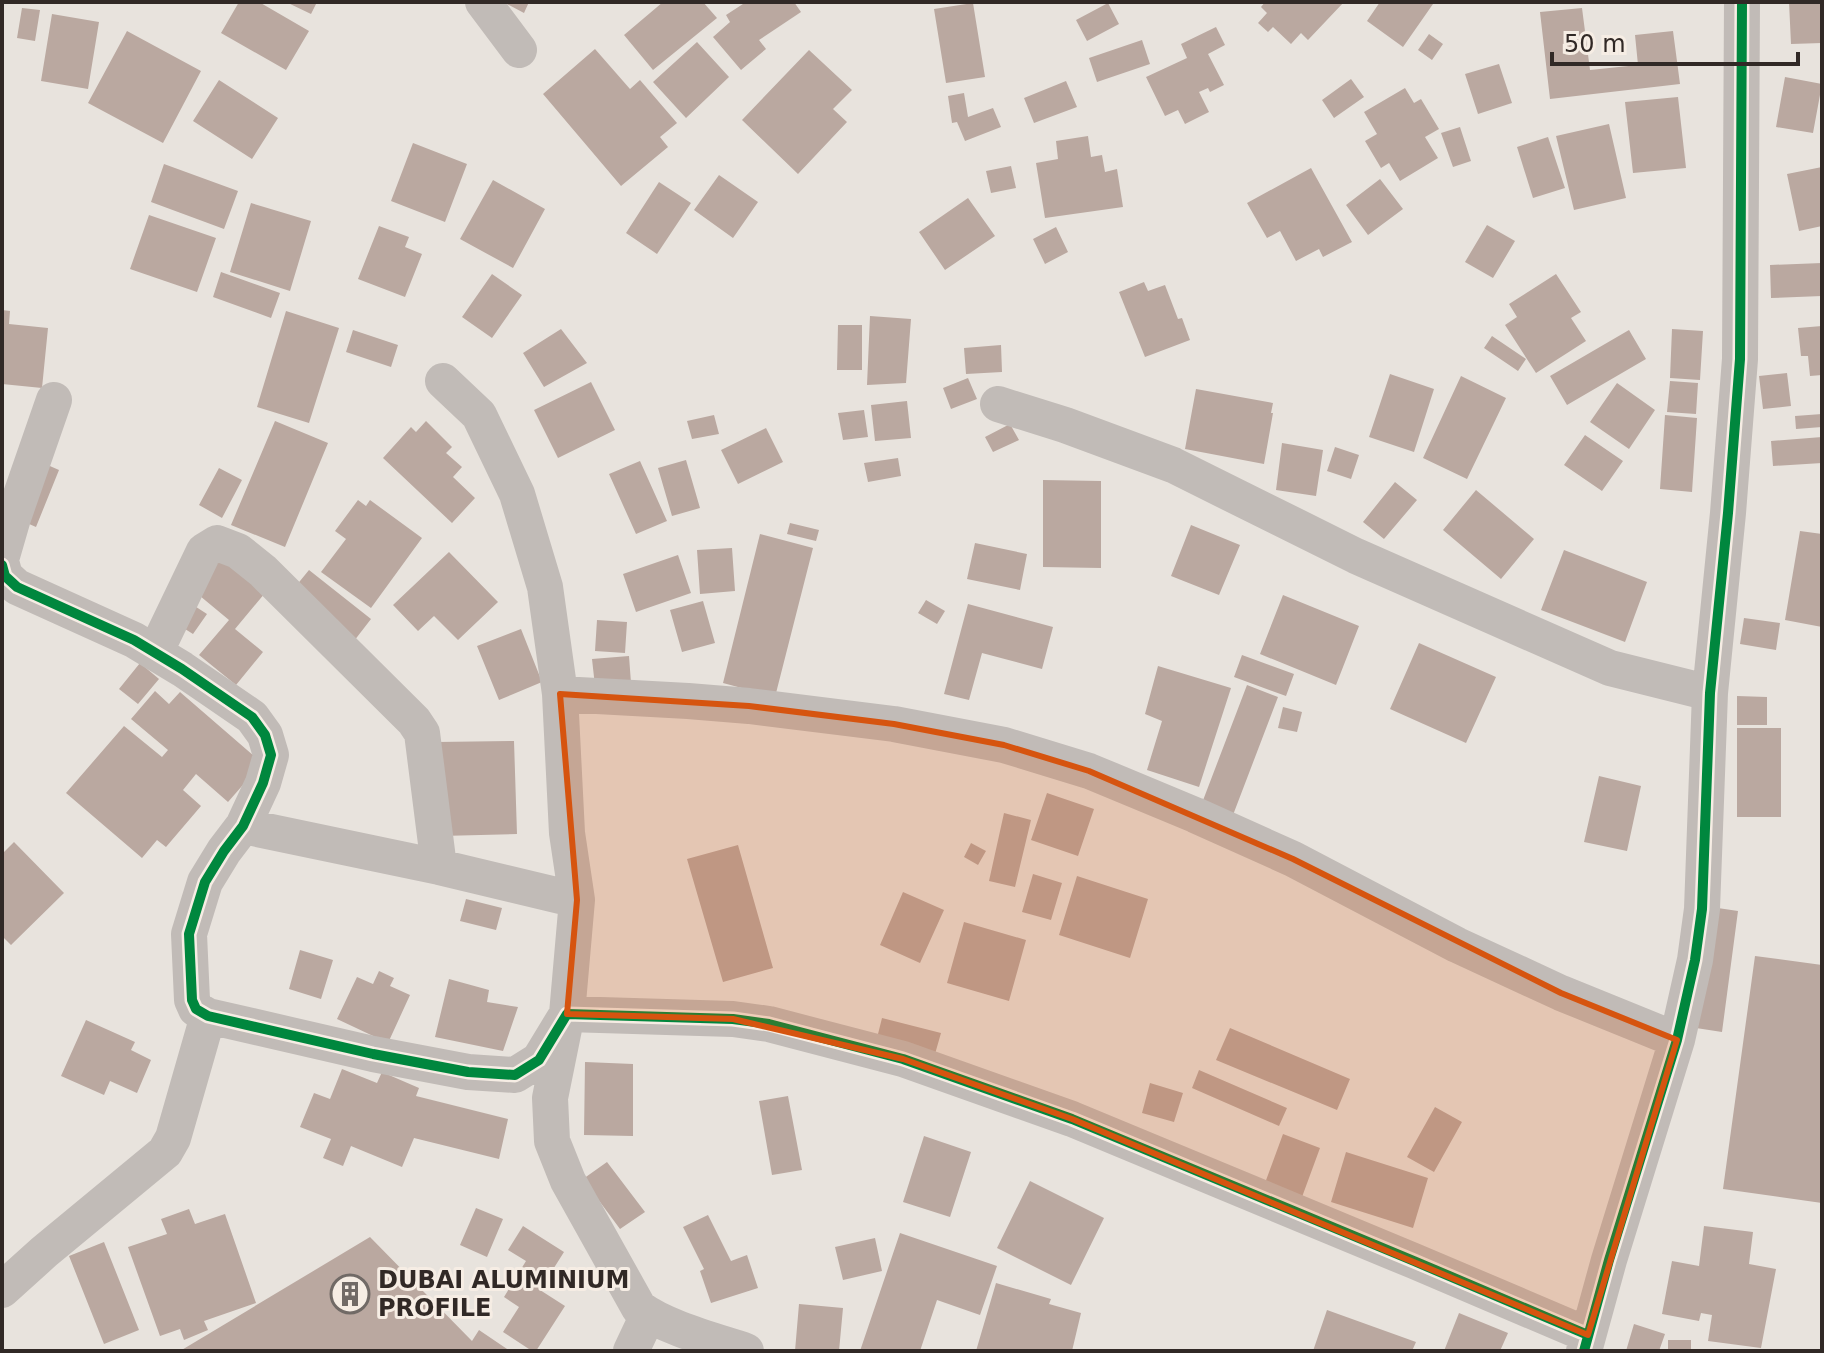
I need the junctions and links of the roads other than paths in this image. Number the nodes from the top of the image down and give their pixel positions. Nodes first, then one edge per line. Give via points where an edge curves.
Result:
1 (483, 2) edge
2 (1742, 2) edge
3 (519, 50) dead end
4 (443, 381) dead end
5 (54, 400) dead end
6 (998, 404) dead end
7 (2, 556) edge
8 (2, 565) edge
9 (155, 653) junction
10 (1710, 693) junction
11 (560, 694) junction
12 (243, 826) junction
13 (439, 867) junction
14 (577, 900) junction
15 (567, 1014) junction
16 (208, 1016) junction
17 (1677, 1040) junction
18 (2, 1290) edge
19 (648, 1315) junction
20 (1586, 1343) edge
21 (631, 1351) edge
22 (746, 1351) edge

1 - 3 street
2 - 10 street via 1740,359
4 - 11 street via 479,415 517,494 545,587
5 - 7 street
6 - 10 street via 1173,465 1356,556 1610,668
8 - 9 street via 17,587
9 - 12 street via 252,717 265,735 271,755
9 - 13 street via 204,551 217,543 238,551 422,733
10 - 17 street via 1702,909
11 - 14 street via 567,833
11 - 17 street via 734,705 894,724 1004,745 1089,771 1293,859 1561,993
12 - 13 street
12 - 16 street via 205,882 189,934 192,1000
13 - 14 street
14 - 15 street
15 - 16 street via 539,1060 515,1075 386,1057
15 - 19 street via 550,1098 552,1141 576,1194 639,1308
15 - 20 street via 733,1019 903,1059 1072,1119 1400,1255
16 - 18 street via 165,1152
17 - 20 street
19 - 21 street
19 - 22 street

